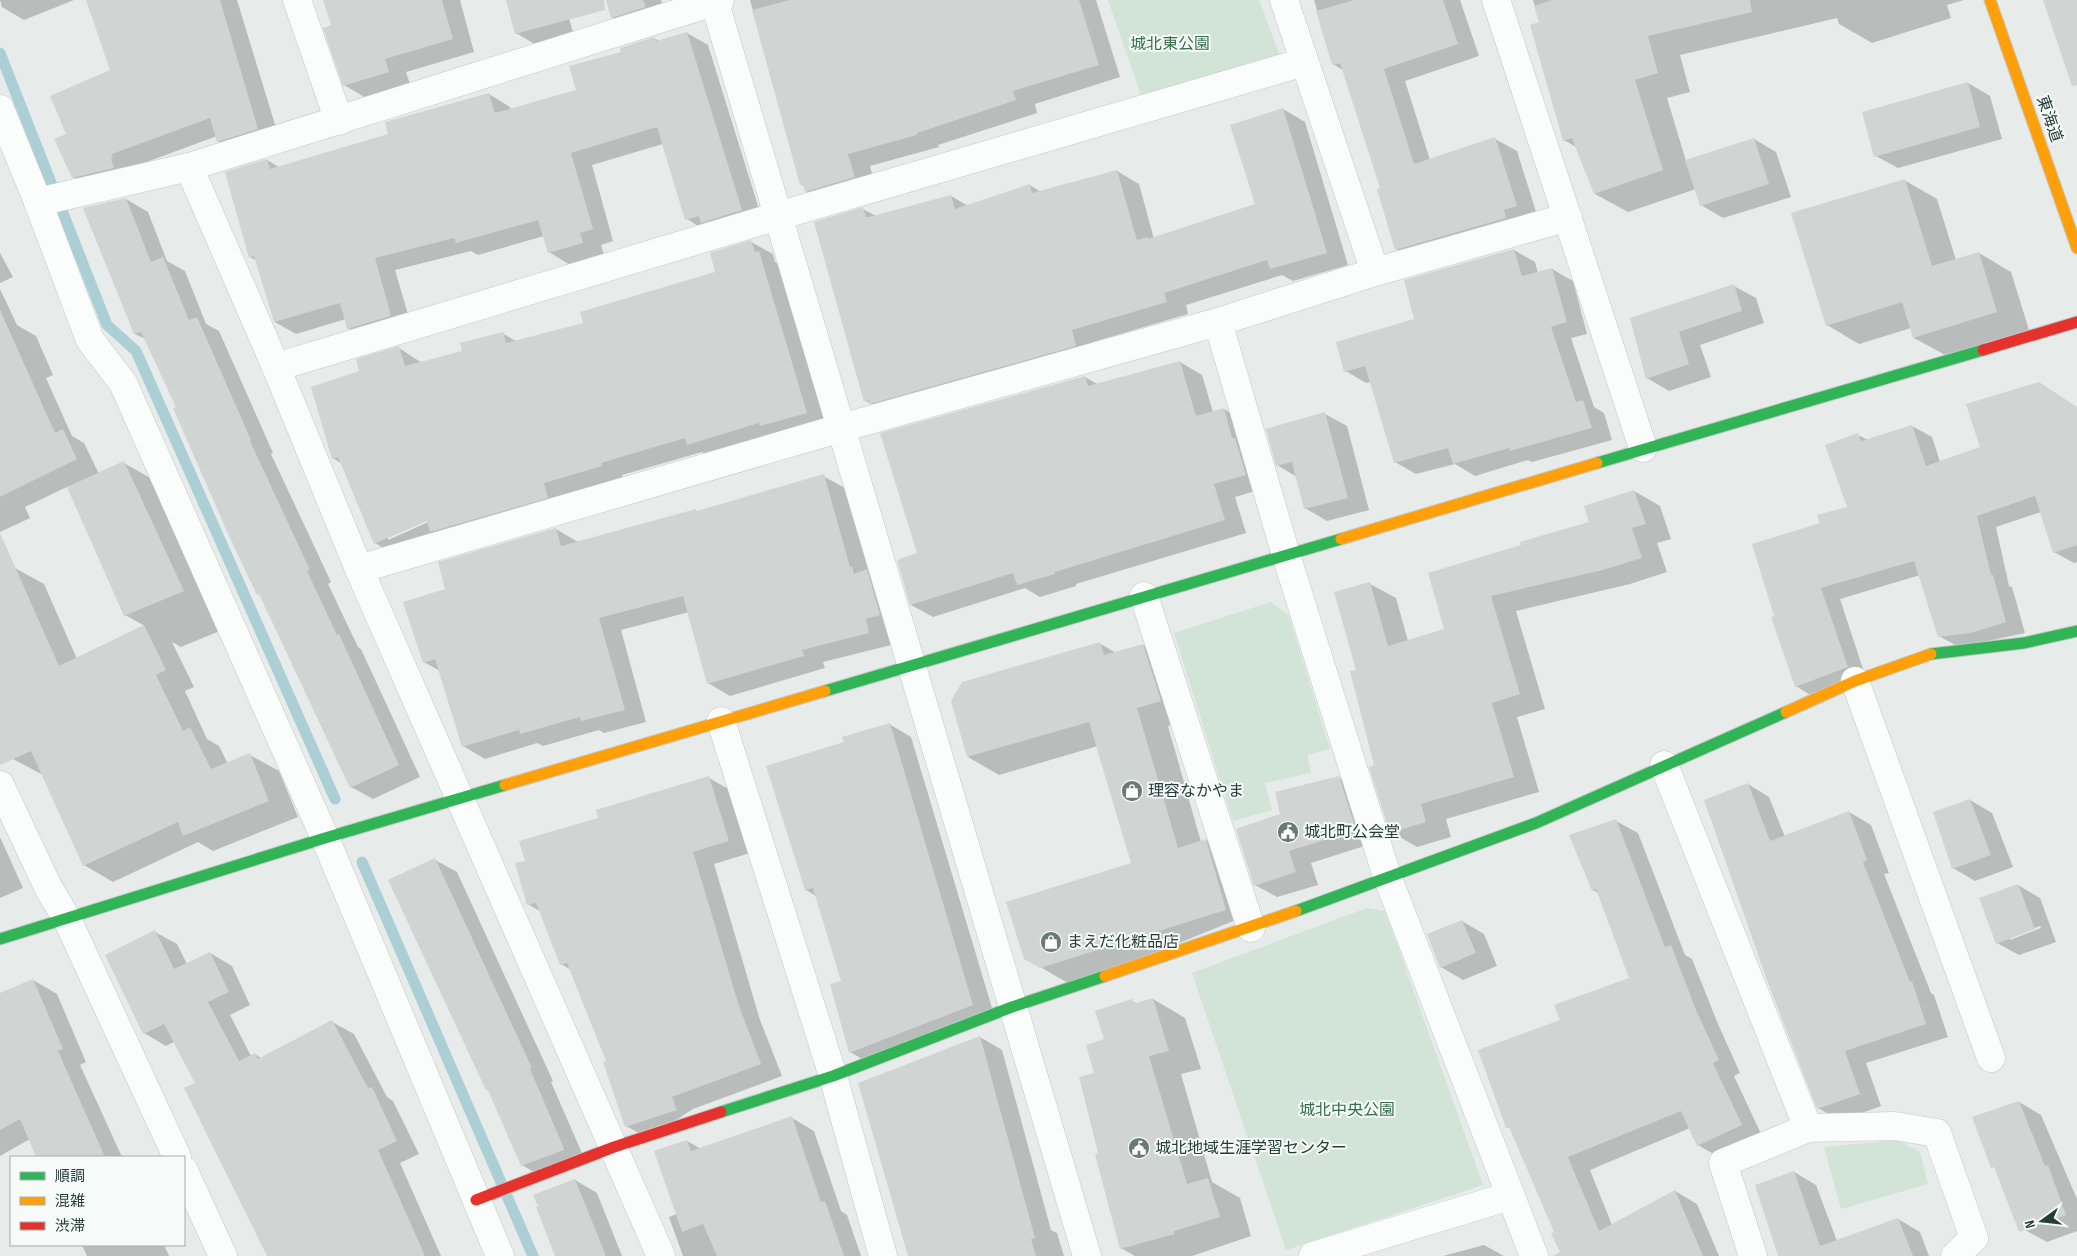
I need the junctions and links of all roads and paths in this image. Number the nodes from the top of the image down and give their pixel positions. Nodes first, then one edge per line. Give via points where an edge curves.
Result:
1 (297, 0) edge
2 (1284, 0) edge
3 (1496, 0) edge
4 (1990, 0) edge
5 (716, 1) edge
6 (1304, 62) junction
7 (0, 109) edge
8 (339, 121) junction
9 (189, 167) junction
10 (38, 202) junction
11 (778, 216) junction
12 (1568, 217) junction
13 (2077, 248) edge
14 (1375, 272) junction
15 (1218, 322) junction
16 (2077, 322) edge
17 (276, 367) junction
18 (841, 428) junction
19 (1643, 448) junction
20 (1286, 554) junction
21 (359, 568) junction
22 (1144, 596) junction
23 (2077, 631) edge
24 (911, 665) junction
25 (1855, 681) junction
26 (721, 721) junction
27 (1664, 765) junction
28 (0, 785) edge
29 (460, 798) junction
30 (324, 838) junction
31 (1387, 876) junction
32 (67, 919) junction
33 (1251, 928) junction
34 (0, 939) edge
35 (1012, 1007) junction
36 (1991, 1058) dead end
37 (833, 1076) junction
38 (1808, 1128) junction
39 (614, 1148) junction
40 (177, 1156) edge
41 (185, 1174) edge
42 (1510, 1196) junction
43 (476, 1200) junction
44 (223, 1256) edge
45 (500, 1256) edge
46 (660, 1256) edge
47 (883, 1256) edge
48 (1087, 1256) edge
49 (1313, 1256) edge
50 (1534, 1256) edge
51 (1753, 1256) edge
52 (1955, 1256) edge

1 - 8 street
2 - 6 street
3 - 12 street
4 - 13 street, 東海道
5 - 8 street
5 - 11 street
6 - 11 street
6 - 14 street
7 - 10 street
8 - 9 street
9 - 10 street
9 - 17 street
10 - 30 street via 90,340 123,383
11 - 17 street
11 - 18 street
12 - 14 street
12 - 19 street
14 - 15 street
15 - 18 street
15 - 20 street
16 - 19 street
17 - 21 street
18 - 21 street
18 - 24 street
19 - 20 street
20 - 22 street
20 - 31 street
21 - 29 street
22 - 24 street
22 - 33 street
23 - 25 street via 2024,643 1934,653
24 - 26 street
24 - 35 street
25 - 27 street
25 - 36 street
26 - 29 street
26 - 37 street
27 - 31 street via 1536,823
27 - 38 street
28 - 32 street
29 - 30 street
29 - 39 street
30 - 32 street
30 - 43 street
31 - 33 street
31 - 42 street
32 - 34 street
32 - 40 street
33 - 35 street
35 - 37 street
35 - 48 street
37 - 39 street
37 - 47 street
38 - 51 street via 1722,1163
38 - 52 street via 1895,1126 1936,1133 1974,1238
39 - 43 street
39 - 46 street
41 - 44 street
42 - 49 street
42 - 50 street
43 - 45 street

